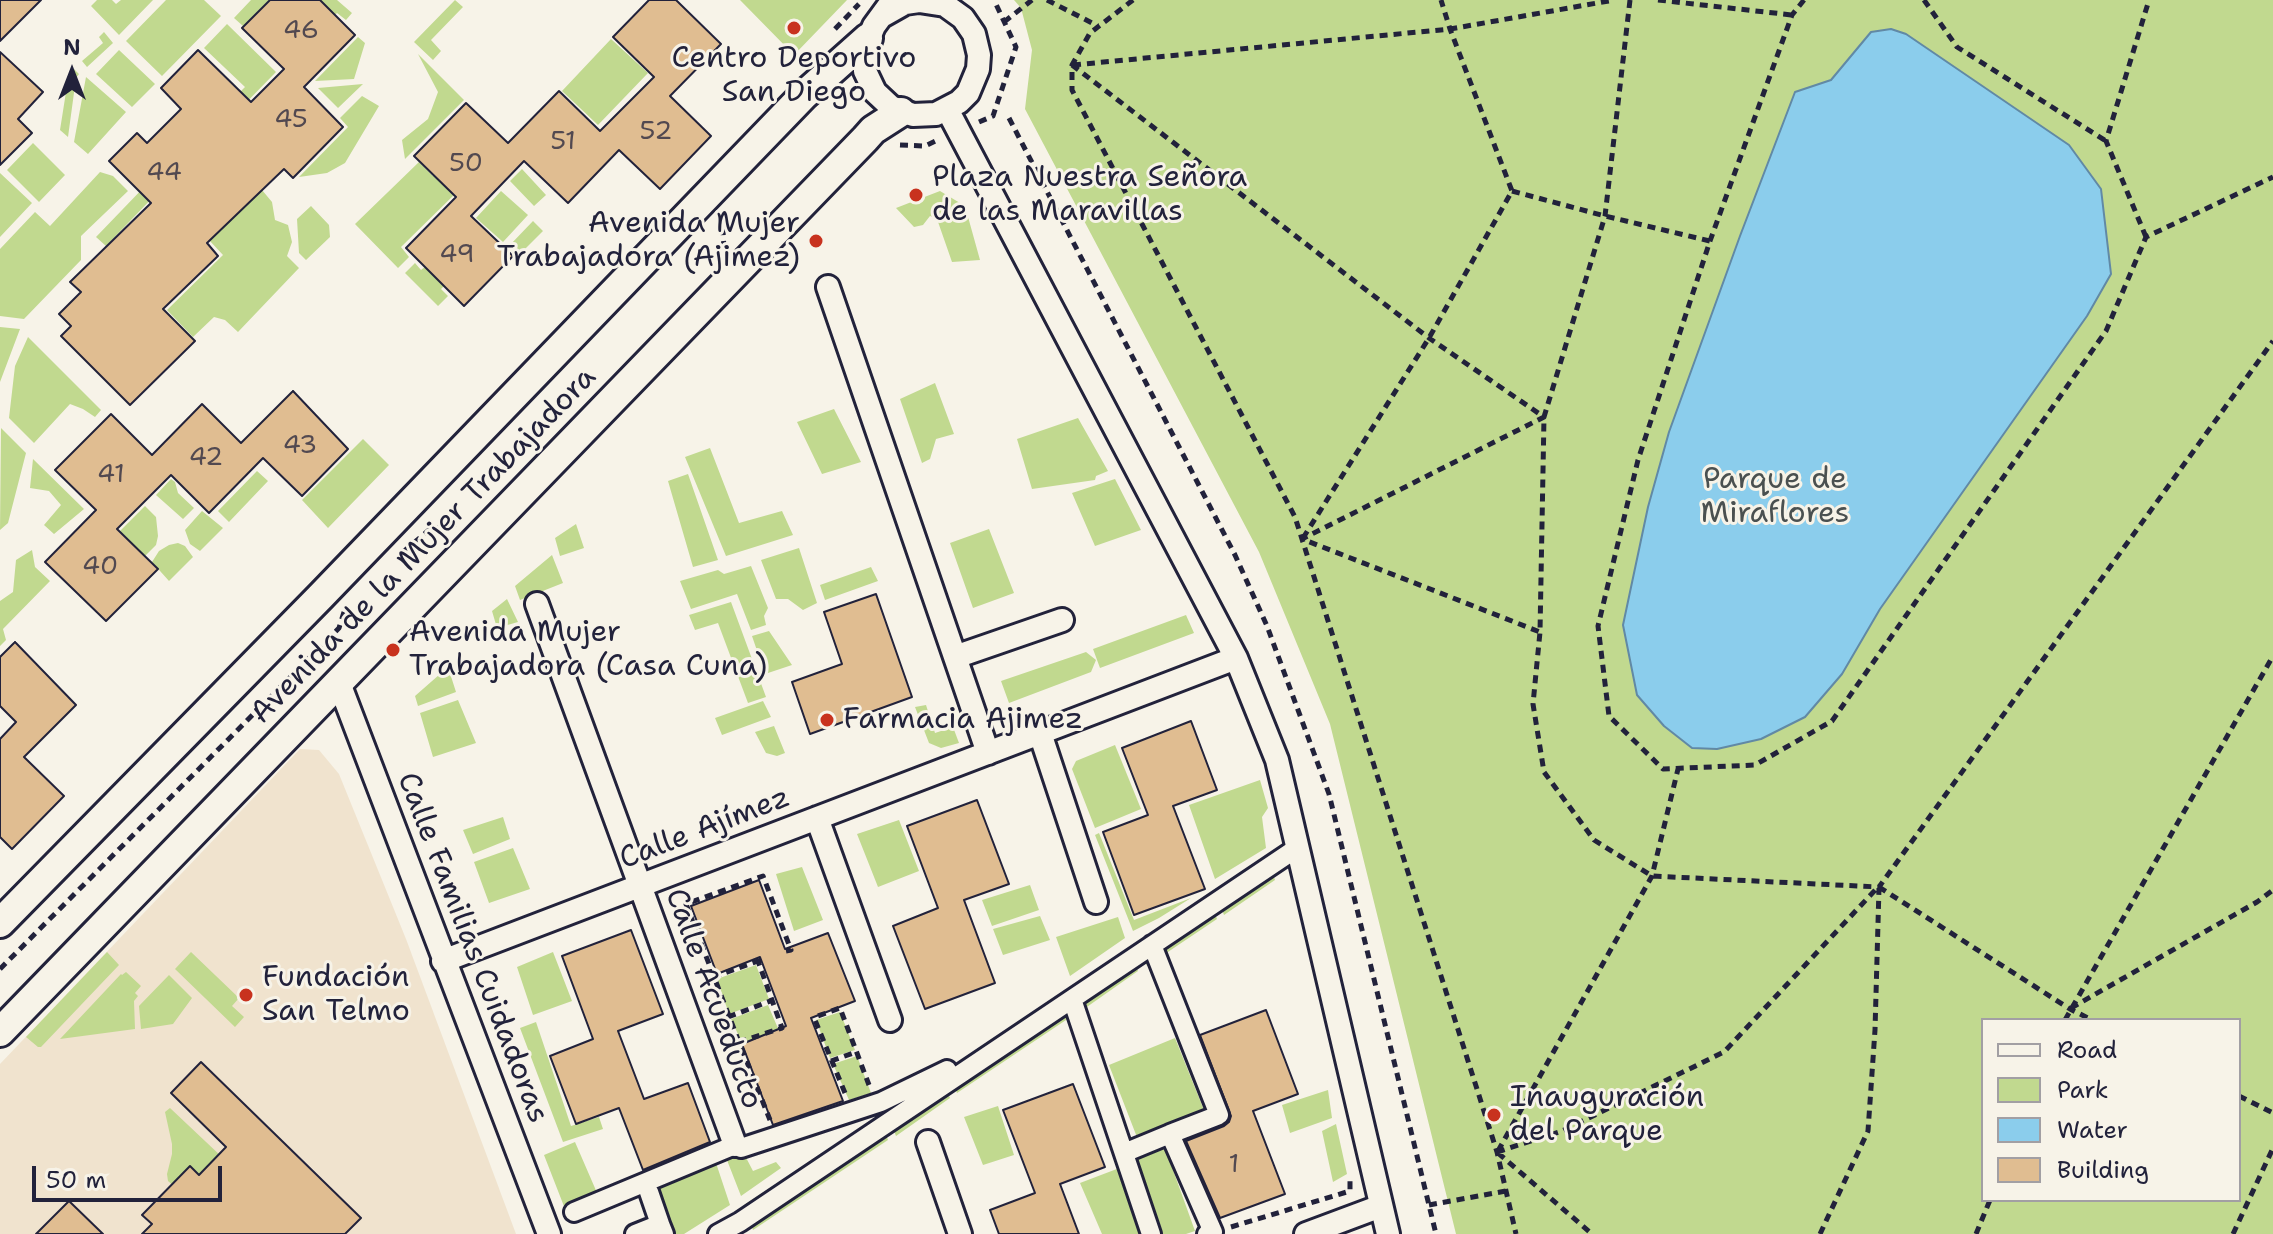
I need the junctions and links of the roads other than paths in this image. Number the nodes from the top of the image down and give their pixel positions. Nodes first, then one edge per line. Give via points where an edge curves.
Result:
1 (956, 6) edge
2 (881, 18) edge
3 (947, 109) junction
4 (901, 112) junction
5 (828, 287) dead end
6 (537, 604) dead end
7 (1062, 620) dead end
8 (955, 657) junction
9 (1236, 658) junction
10 (339, 683) junction
11 (1040, 733) junction
12 (988, 753) junction
13 (817, 818) junction
14 (1297, 848) junction
15 (639, 886) junction
16 (1096, 902) dead end
17 (0, 923) edge
18 (1152, 945) junction
19 (443, 961) junction
20 (1072, 999) junction
21 (890, 1020) dead end
22 (0, 1032) edge
23 (950, 1080) junction
24 (1170, 1134) junction
25 (928, 1142) dead end
26 (738, 1146) junction
27 (1124, 1153) junction
28 (649, 1192) dead end
29 (1381, 1206) junction
30 (574, 1212) dead end
31 (662, 1229) edge
32 (1215, 1232) edge
33 (549, 1234) edge
34 (635, 1234) edge
35 (718, 1234) edge
36 (960, 1234) edge
37 (1151, 1234) edge
38 (1306, 1234) edge
39 (1388, 1234) edge

1 - 2 street via 905,3
1 - 3 street via 974,34 978,69 968,93
2 - 4 street via 864,60 869,82 882,100
2 - 17 street, Avenida de la Mujer Trabajadora
3 - 4 street via 924,115
3 - 9 street
4 - 10 street, Avenida de la Mujer Trabajadora via 873,130
5 - 8 street
6 - 15 street, Calle Acueducto
7 - 8 street
8 - 12 street
9 - 11 street, Calle Ajímez
9 - 14 street via 1277,760
10 - 19 street, Calle Familias Cuidadoras
10 - 22 street, Avenida de la Mujer Trabajadora
11 - 12 street, Calle Ajímez
11 - 16 street
12 - 13 street, Calle Ajímez
13 - 15 street, Calle Ajímez
13 - 21 street
14 - 18 street
14 - 29 street
15 - 19 street, Calle Ajímez
15 - 26 street, Calle Acueducto
18 - 20 street
18 - 24 street via 1219,1115
19 - 33 street, Calle Familias Cuidadoras
20 - 23 street
20 - 27 street
23 - 26 street via 947,1070 881,1102
23 - 35 street
24 - 27 street
24 - 32 street
25 - 36 street
26 - 30 street
27 - 37 street
28 - 31 street
29 - 38 street
29 - 39 street
31 - 34 street

